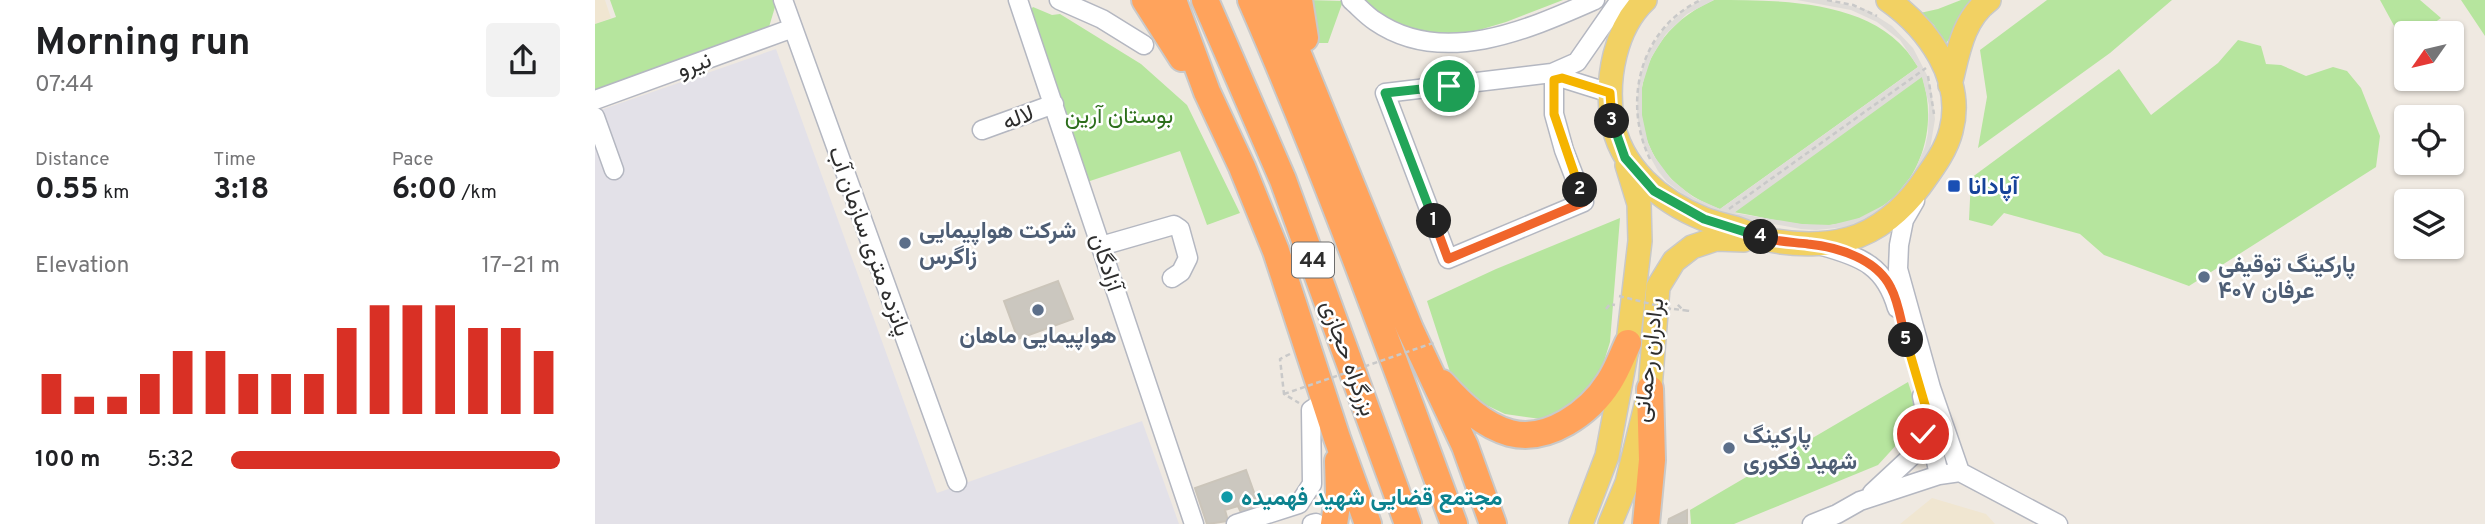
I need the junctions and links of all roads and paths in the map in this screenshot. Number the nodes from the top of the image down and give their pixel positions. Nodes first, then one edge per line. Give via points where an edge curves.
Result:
1 (783, 0) edge
2 (1017, 0) edge
3 (1059, 0) edge
4 (1145, 0) edge
5 (1158, 0) edge
6 (1173, 0) edge
7 (1205, 0) edge
8 (1251, 0) edge
9 (1276, 0) edge
10 (1294, 0) edge
11 (1299, 0) edge
12 (1352, 0) edge
13 (1595, 0) edge
14 (1620, 0) edge
15 (1645, 0) edge
16 (1701, 0) edge
17 (1827, 0) edge
18 (1989, 0) edge
19 (1884, 9) edge
20 (793, 28) junction
21 (1305, 38) junction
22 (1144, 45) dead end
23 (1182, 58) junction
24 (1577, 62) junction
25 (1929, 64) junction
26 (1574, 83) junction
27 (1950, 85) junction
28 (1207, 92) junction
29 (1610, 93) junction
30 (595, 100) edge
31 (1054, 104) junction
32 (595, 117) edge
33 (1935, 119) dead end
34 (982, 130) dead end
35 (1625, 158) junction
36 (1654, 164) dead end
37 (614, 170) dead end
38 (1929, 173) junction
39 (1349, 183) junction
40 (1704, 219) junction
41 (1774, 241) junction
42 (1812, 244) junction
43 (1101, 246) junction
44 (1173, 278) dead end
45 (1619, 296) dead end
46 (1683, 310) dead end
47 (1410, 329) junction
48 (1341, 334) junction
49 (1436, 342) dead end
50 (1628, 343) junction
51 (1280, 359) dead end
52 (1650, 389) junction
53 (1440, 396) junction
54 (1326, 400) junction
55 (1928, 415) junction
56 (1337, 438) junction
57 (1960, 472) junction
58 (1939, 475) junction
59 (957, 482) dead end
60 (1860, 501) junction
61 (1841, 519) edge
62 (1321, 523) edge
63 (1194, 524) edge
64 (1236, 524) edge
65 (1368, 524) edge
66 (1374, 524) edge
67 (1408, 524) edge
68 (1454, 524) edge
69 (1477, 524) edge
70 (1493, 524) edge
71 (1581, 524) edge
72 (1610, 524) edge
73 (1646, 524) edge
74 (1812, 524) edge
75 (2058, 524) edge

1 - 20 street, پانزده متری سازمان آب
2 - 31 street, آزادگان
3 - 22 street
4 - 23 highway
5 - 23 highway
6 - 28 highway
7 - 48 highway, بزرگراه حجازی / 44 via 1283,180
8 - 68 highway, بزرگراه حجازی / 44 via 1359,266
9 - 39 highway
10 - 21 highway
11 - 21 highway
12 - 13 street via 1376,22 1405,35 1435,43 1459,43 1544,22
14 - 24 street
15 - 29 main road, برادران رحمانی via 1620,39
16 - 36 path via 1662,31 1641,70 1637,115 1643,144
17 - 19 path
18 - 27 main road via 1972,15 1962,36
19 - 25 main road via 1917,24 1928,37
20 - 30 street, نیرو
20 - 59 street, پانزده متری سازمان آب
21 - 39 highway
23 - 28 highway
24 - 26 street via 1570,74
24 - 26 street via 1552,73 1385,93 1448,259 1584,202 1554,114 1554,80
25 - 27 main road
25 - 33 path
25 - 40 path via 1721,215
26 - 29 street
27 - 38 main road via 1951,133
28 - 54 highway via 1276,251
29 - 35 main road, برادران رحمانی via 1612,121
31 - 34 street, لاله
31 - 43 street, آزادگان
32 - 37 street
35 - 40 main road via 1654,191
35 - 50 main road, برادران رحمانی via 1639,204 1640,241
38 - 42 main road via 1906,204 1883,222 1850,239
38 - 57 street via 1905,220 1898,269
39 - 47 highway
40 - 41 main road
41 - 42 main road
41 - 52 main road, برادران رحمانی via 1716,239 1692,247 1674,261 1658,287
42 - 55 street via 1861,259 1891,288
43 - 44 street via 1174,225 1180,229 1188,258
43 - 63 street, آزادگان
45 - 46 path, bridge via 1690,311
47 - 50 highway via 1440,380 1461,403 1483,421 1512,434 1540,433 1577,415 1609,382
47 - 53 highway
48 - 66 highway
48 - 67 highway, بزرگراه حجازی / 44
49 - 51 path, bridge via 1284,394
50 - 71 main road, برادران رحمانی via 1607,456
52 - 72 main road, برادران رحمانی via 1627,483
52 - 73 highway via 1652,460
53 - 69 highway
53 - 70 highway via 1465,446
54 - 56 highway
54 - 64 street via 1311,410 1312,484 1300,504
55 - 58 street
55 - 60 street via 1914,454
56 - 62 highway via 1339,493
56 - 65 highway
57 - 58 street
57 - 75 street
58 - 60 street
60 - 61 street
61 - 74 street

